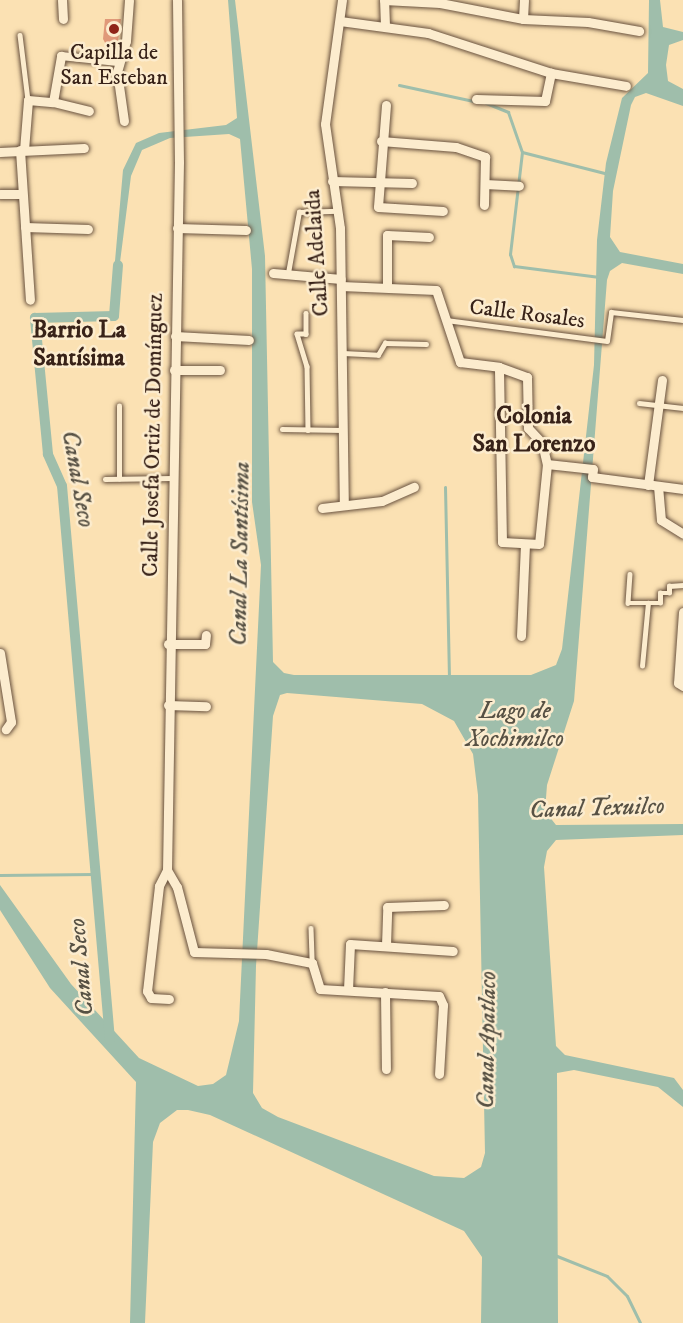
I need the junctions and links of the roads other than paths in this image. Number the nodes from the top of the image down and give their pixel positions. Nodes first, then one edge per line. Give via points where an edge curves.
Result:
1 (62, 0) edge
2 (129, 0) edge
3 (177, 0) edge
4 (342, 0) edge
5 (384, 0) edge
6 (524, 0) edge
7 (63, 19) dead end
8 (523, 20) junction
9 (340, 21) junction
10 (385, 26) junction
11 (639, 31) dead end
12 (21, 35) dead end
13 (61, 56) joint
14 (118, 62) junction
15 (550, 73) junction
16 (626, 86) dead end
17 (476, 99) dead end
18 (28, 100) junction
19 (53, 102) junction
20 (386, 105) dead end
21 (89, 111) dead end
22 (124, 121) dead end
23 (381, 141) junction
24 (84, 148) dead end
25 (22, 150) junction
26 (0, 152) edge
27 (332, 181) junction
28 (377, 181) junction
29 (412, 183) dead end
30 (485, 184) junction
31 (519, 186) dead end
32 (20, 194) junction
33 (0, 195) edge
34 (484, 205) dead end
35 (337, 211) junction
36 (443, 211) dead end
37 (25, 227) junction
38 (177, 228) junction
39 (88, 229) dead end
40 (246, 230) dead end
41 (429, 237) dead end
42 (273, 273) dead end
43 (288, 273) junction
44 (341, 283) junction
45 (387, 287) junction
46 (30, 300) dead end
47 (306, 313) dead end
48 (443, 319) junction
49 (683, 320) edge
50 (175, 336) junction
51 (249, 340) dead end
52 (426, 344) dead end
53 (343, 353) junction
54 (499, 367) junction
55 (174, 370) junction
56 (220, 370) dead end
57 (662, 380) dead end
58 (639, 403) dead end
59 (119, 405) dead end
60 (659, 406) junction
61 (683, 408) edge
62 (282, 429) dead end
63 (308, 430) junction
64 (345, 430) junction
65 (547, 464) junction
66 (172, 477) junction
67 (105, 479) dead end
68 (118, 479) junction
69 (653, 486) junction
70 (414, 487) dead end
71 (683, 489) edge
72 (344, 504) junction
73 (322, 508) dead end
74 (683, 534) edge
75 (525, 544) junction
76 (630, 574) dead end
77 (683, 585) edge
78 (648, 603) junction
79 (683, 612) edge
80 (206, 635) dead end
81 (521, 636) dead end
82 (168, 644) junction
83 (0, 653) edge
84 (642, 666) dead end
85 (681, 686) edge
86 (168, 705) junction
87 (207, 706) dead end
88 (3, 729) edge
89 (167, 870) junction
90 (444, 905) dead end
91 (311, 928) dead end
92 (386, 945) junction
93 (453, 951) dead end
94 (312, 963) junction
95 (348, 990) junction
96 (385, 992) junction
97 (169, 999) dead end
98 (386, 1069) dead end
99 (439, 1074) dead end

1 - 7 street
2 - 14 street via 126,41
3 - 38 street, Calle Josefa Ortiz de Domínguez
4 - 9 street, Calle Adelaida
5 - 8 street via 440,3
5 - 10 street
6 - 8 street
8 - 11 street via 588,22
9 - 10 street
9 - 27 street, Calle Adelaida via 325,124
10 - 15 street via 428,33
12 - 18 lane
13 - 14 street
13 - 19 street
14 - 22 street
15 - 16 street
15 - 17 street via 545,101
18 - 19 street
18 - 25 street
19 - 21 street
20 - 23 street
23 - 28 street
23 - 30 street via 456,147 485,157
24 - 25 street
25 - 26 street
25 - 32 street
27 - 28 street
27 - 35 street, Calle Adelaida
28 - 29 street
28 - 36 street via 378,207
30 - 31 street
30 - 34 street
32 - 33 street
32 - 37 street
35 - 43 lane via 299,212
35 - 44 street, Calle Adelaida
37 - 39 street
37 - 46 street
38 - 40 street
38 - 50 street, Calle Josefa Ortiz de Domínguez
41 - 45 street via 387,235
42 - 43 street
43 - 44 street
44 - 45 street
44 - 53 street, Calle Adelaida
45 - 48 street via 436,290
47 - 63 lane via 306,334 297,333 308,366
48 - 49 lane, Calle Rosales via 606,341 611,312
48 - 54 street via 460,363
50 - 51 street
50 - 55 street, Calle Josefa Ortiz de Domínguez
52 - 53 lane via 386,343 378,355
53 - 64 street, Calle Adelaida
54 - 65 street via 527,377 528,428 542,443
54 - 75 street via 502,543
55 - 56 street
55 - 66 street, Calle Josefa Ortiz de Domínguez
57 - 60 street
58 - 60 lane
59 - 68 lane
60 - 61 lane
60 - 69 street
62 - 63 lane
63 - 64 lane
64 - 72 street, Calle Adelaida
65 - 69 street via 591,468 592,477
65 - 75 street via 539,544
66 - 68 lane
66 - 82 street, Calle Josefa Ortiz de Domínguez
67 - 68 lane
69 - 71 street
69 - 74 street via 661,520
70 - 72 street via 382,501
72 - 73 street
75 - 81 street
76 - 78 lane via 628,603
77 - 78 lane via 669,586 669,593 660,593 660,603
78 - 84 lane
79 - 85 street
80 - 82 street via 205,644
82 - 86 street, Calle Josefa Ortiz de Domínguez
83 - 88 street via 10,722
86 - 87 street
86 - 89 street, Calle Josefa Ortiz de Domínguez
89 - 94 street via 177,887 194,952 266,954
89 - 97 street via 159,886 147,991 151,998
90 - 92 street via 387,908
91 - 94 lane
92 - 93 street
92 - 95 street via 348,946
94 - 95 street via 316,987
95 - 96 street
96 - 98 street
96 - 99 street via 442,1000

